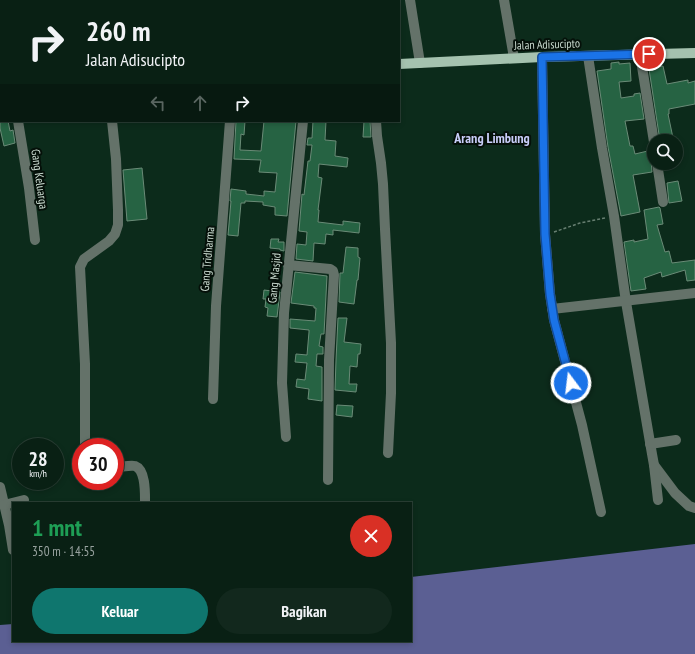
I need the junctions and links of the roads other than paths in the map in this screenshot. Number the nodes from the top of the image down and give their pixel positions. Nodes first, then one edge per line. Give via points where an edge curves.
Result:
1 (410, 0) edge
2 (504, 0) edge
3 (695, 53) edge
4 (640, 54) junction
5 (588, 56) junction
6 (542, 57) junction
7 (514, 58) junction
8 (420, 63) junction
9 (400, 64) edge
10 (18, 122) edge
11 (112, 122) edge
12 (230, 122) edge
13 (303, 122) edge
14 (376, 122) edge
15 (653, 134) edge
16 (658, 170) edge
17 (663, 202) dead end
18 (35, 240) dead end
19 (288, 265) junction
20 (695, 293) edge
21 (626, 302) junction
22 (552, 310) junction
23 (213, 399) dead end
24 (286, 437) dead end
25 (85, 438) edge
26 (676, 440) dead end
27 (650, 444) junction
28 (388, 453) dead end
29 (654, 465) junction
30 (124, 467) edge
31 (328, 480) dead end
32 (0, 487) edge
33 (24, 500) dead end
34 (658, 500) dead end
35 (12, 502) edge
36 (14, 502) edge
37 (145, 502) edge
38 (4, 504) junction
39 (695, 508) edge
40 (602, 512) dead end
41 (7, 525) edge
42 (12, 546) edge

1 - 8 street
2 - 7 street
3 - 4 main road, Jalan Adisucipto
4 - 5 main road, Jalan Adisucipto
4 - 15 street
5 - 6 main road, Jalan Adisucipto
5 - 21 street
6 - 7 main road, Jalan Adisucipto
6 - 22 street via 545,234
7 - 8 main road, Jalan Adisucipto
8 - 9 main road, Jalan Adisucipto
10 - 18 street, Gang Keluarga
11 - 25 street via 118,225 109,241 84,259 80,267 85,364
12 - 23 street, Gang Tridharma via 216,306
13 - 19 street, Gang Masjid
14 - 28 street via 383,184 392,344
16 - 17 street
19 - 24 street, Gang Masjid via 282,357
19 - 31 street via 330,269 334,275 329,360
20 - 21 street
21 - 22 street
21 - 27 street
22 - 40 street
26 - 27 street
27 - 29 street
29 - 34 street
29 - 39 street via 675,493
30 - 37 street via 135,466 140,470
32 - 38 street
33 - 36 street
35 - 38 street
38 - 41 street
41 - 42 street

